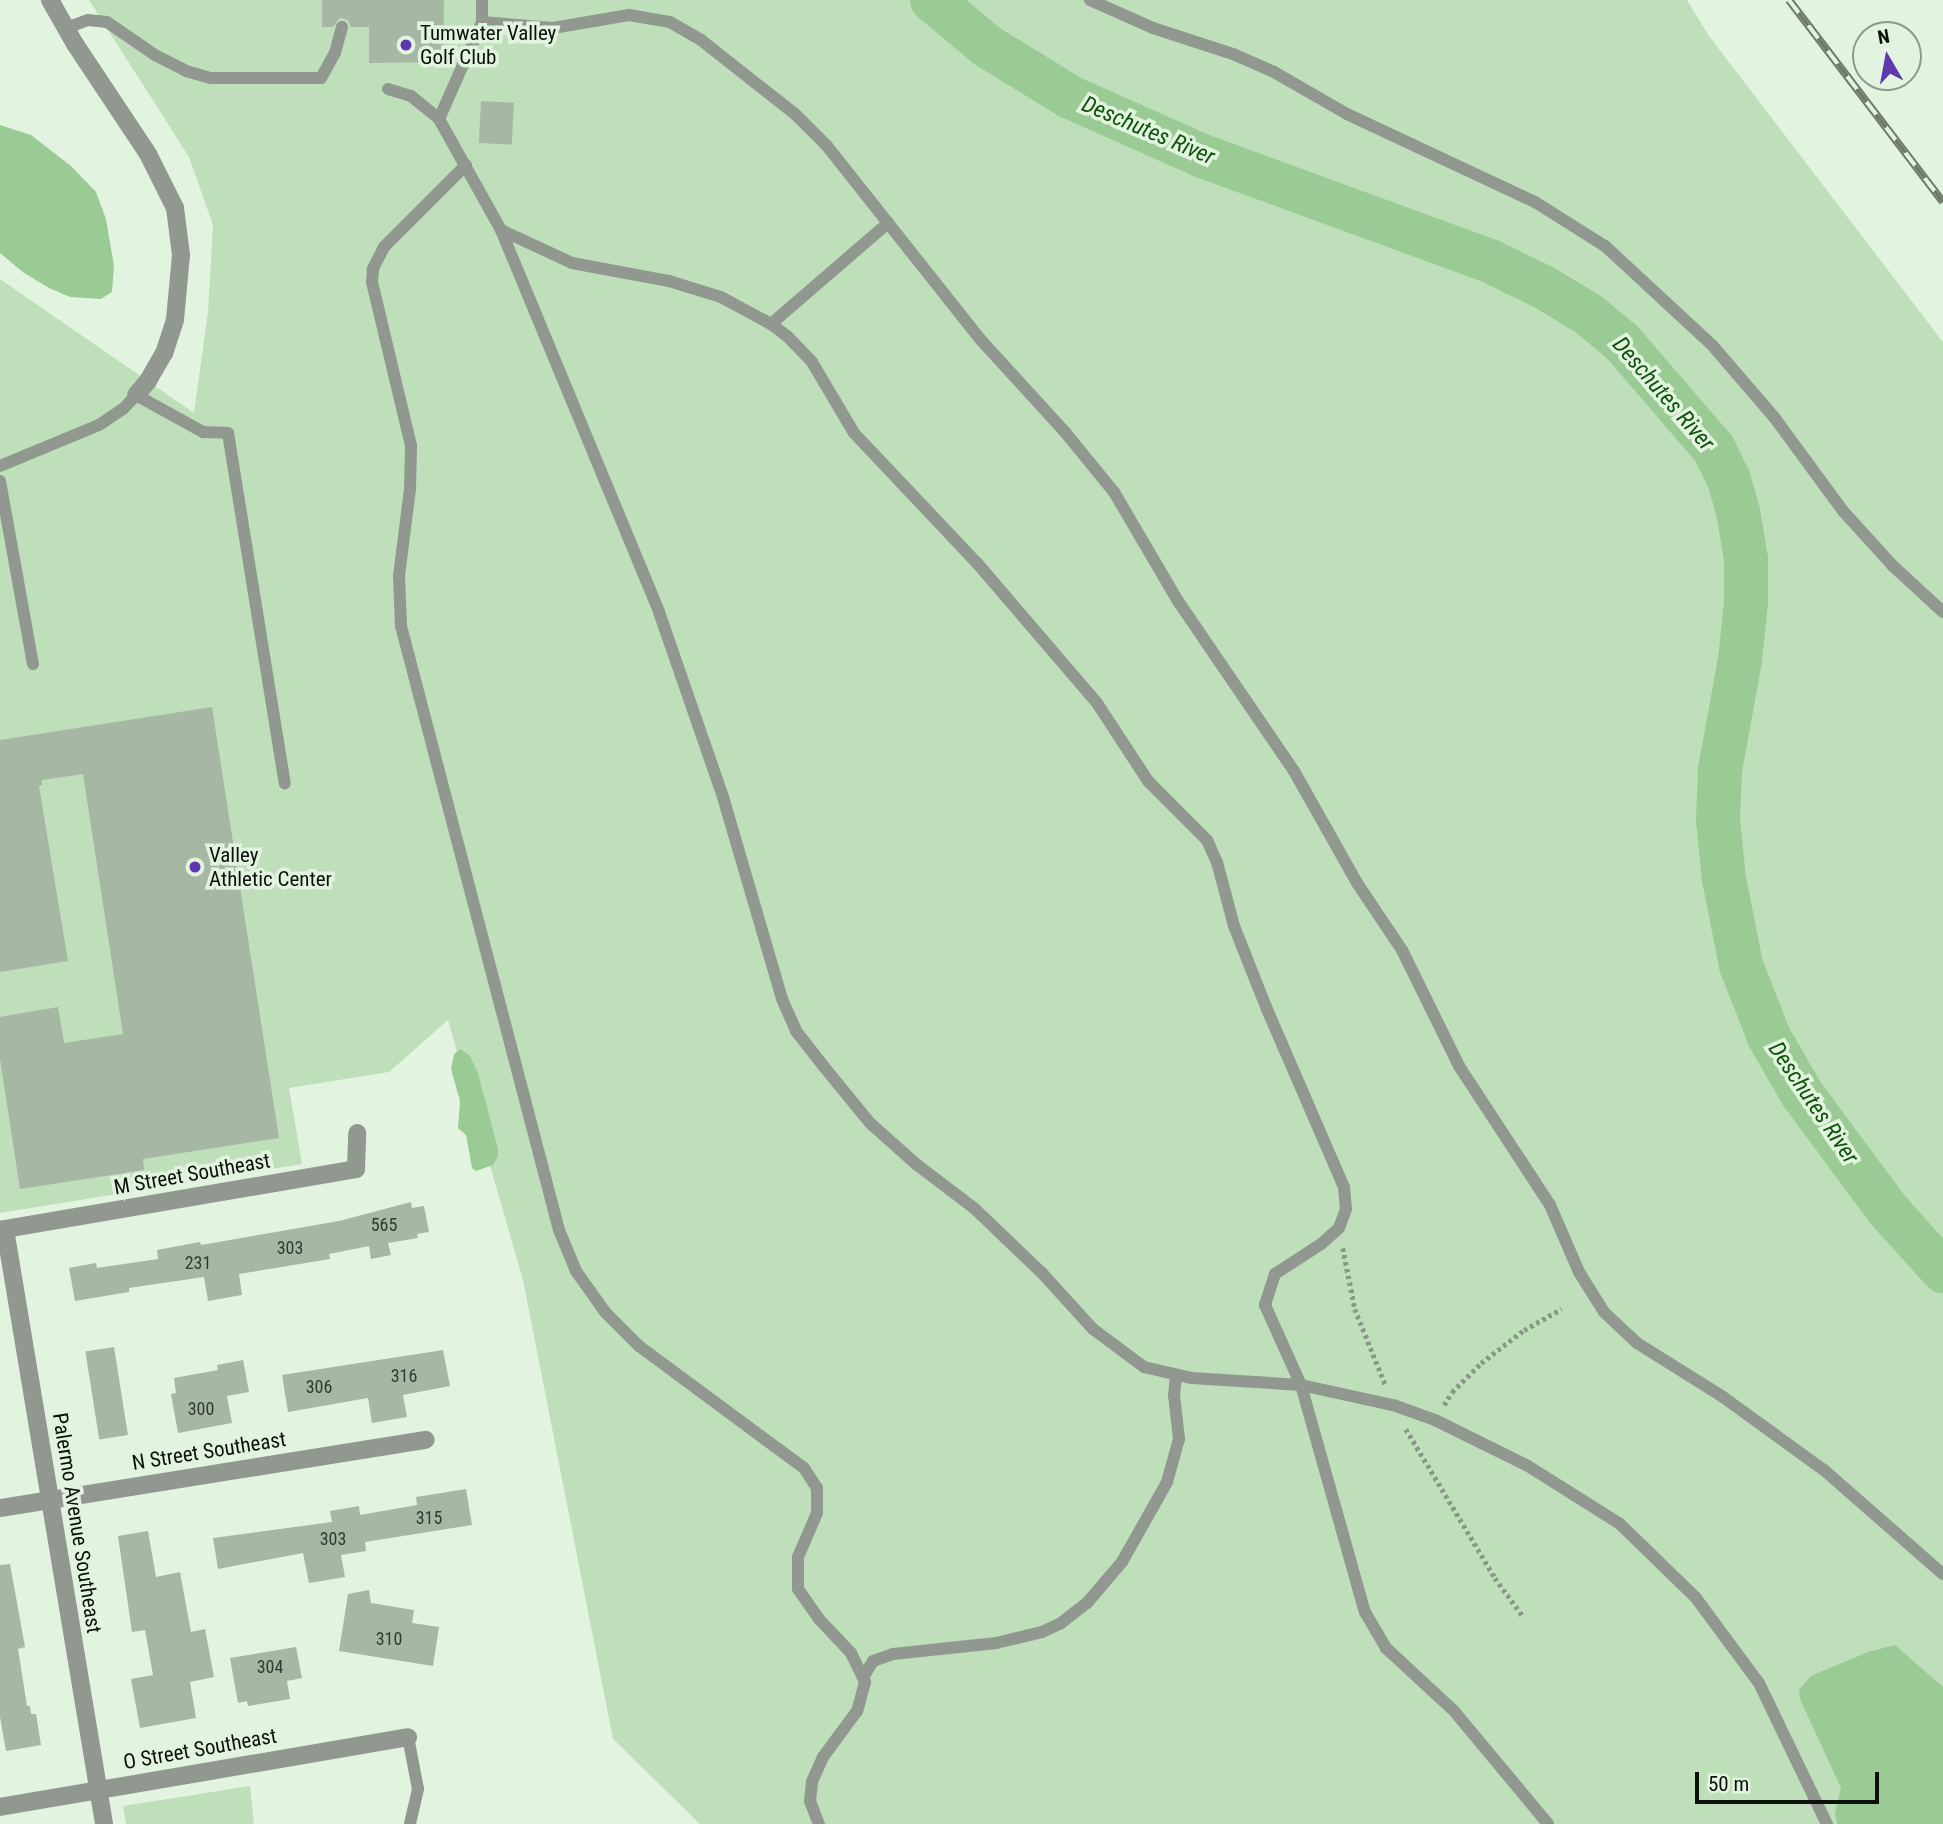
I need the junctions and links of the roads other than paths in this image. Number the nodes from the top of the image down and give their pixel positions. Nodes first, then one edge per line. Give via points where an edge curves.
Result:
1 (50, 0) edge
2 (482, 0) edge
3 (1090, 0) edge
4 (482, 22) junction
5 (342, 27) dead end
6 (66, 29) junction
7 (387, 89) dead end
8 (439, 119) junction
9 (466, 165) junction
10 (888, 223) junction
11 (501, 230) junction
12 (771, 324) junction
13 (136, 395) junction
14 (0, 466) edge
15 (0, 481) edge
16 (1943, 612) edge
17 (33, 664) dead end
18 (285, 783) dead end
19 (357, 1133) dead end
20 (3, 1229) edge
21 (1176, 1376) junction
22 (1301, 1385) junction
23 (426, 1440) dead end
24 (50, 1499) junction
25 (0, 1508) edge
26 (1943, 1574) edge
27 (864, 1676) junction
28 (408, 1737) joint
29 (98, 1790) junction
30 (0, 1807) edge
31 (104, 1824) edge
32 (410, 1824) edge
33 (819, 1824) edge
34 (1548, 1824) edge
35 (1827, 1824) edge

1 - 6 street
2 - 4 lane
3 - 16 lane via 1153,29 1186,37 1274,72 1347,114 1535,202 1605,246 1712,345 1774,417 1843,511
4 - 8 lane
4 - 10 lane via 553,28 629,15 670,22 745,72 795,114 827,146
5 - 6 lane via 321,78 211,78 155,55 107,22 89,20
6 - 13 street via 157,171 175,208 180,231 181,276 174,320 164,353
7 - 8 lane via 411,96
8 - 9 lane
9 - 11 lane
9 - 27 lane via 384,247 372,282 411,446 399,576 401,626 493,980 559,1230 576,1271 605,1312 639,1346 809,1473 818,1501 798,1557 798,1589 851,1653
10 - 12 lane
10 - 26 lane via 980,339 1114,492 1178,601 1294,771 1357,883 1402,950 1459,1066 1550,1205 1579,1272 1604,1312 1637,1343 1723,1397 1824,1470
11 - 12 lane via 572,263 668,281 722,297
11 - 21 lane via 659,612 796,1031 870,1123 975,1209 1093,1329 1144,1367
12 - 22 lane via 812,362 854,433 1081,684 1148,780 1212,849 1234,926 1344,1187 1346,1209 1339,1228 1279,1270 1266,1299 1266,1313
13 - 14 lane via 99,425
13 - 18 lane via 203,432 228,433
15 - 17 lane
19 - 20 street, M Street Southeast via 356,1169
20 - 24 street, Palermo Avenue Southeast
21 - 22 lane
21 - 27 lane via 1179,1439 1167,1482 1122,1562 1087,1603 1042,1632 996,1643 893,1654 873,1661
22 - 34 lane via 1365,1612 1386,1648 1480,1739
22 - 35 lane via 1393,1405 1435,1420 1528,1466 1620,1524 1696,1598 1759,1683
23 - 24 street, N Street Southeast
24 - 25 street, N Street Southeast
24 - 29 street, Palermo Avenue Southeast
27 - 33 lane via 859,1706 823,1757 812,1782 810,1801
28 - 29 street, O Street Southeast
28 - 32 lane via 418,1789
29 - 30 street, O Street Southeast
29 - 31 street, Palermo Avenue Southeast

